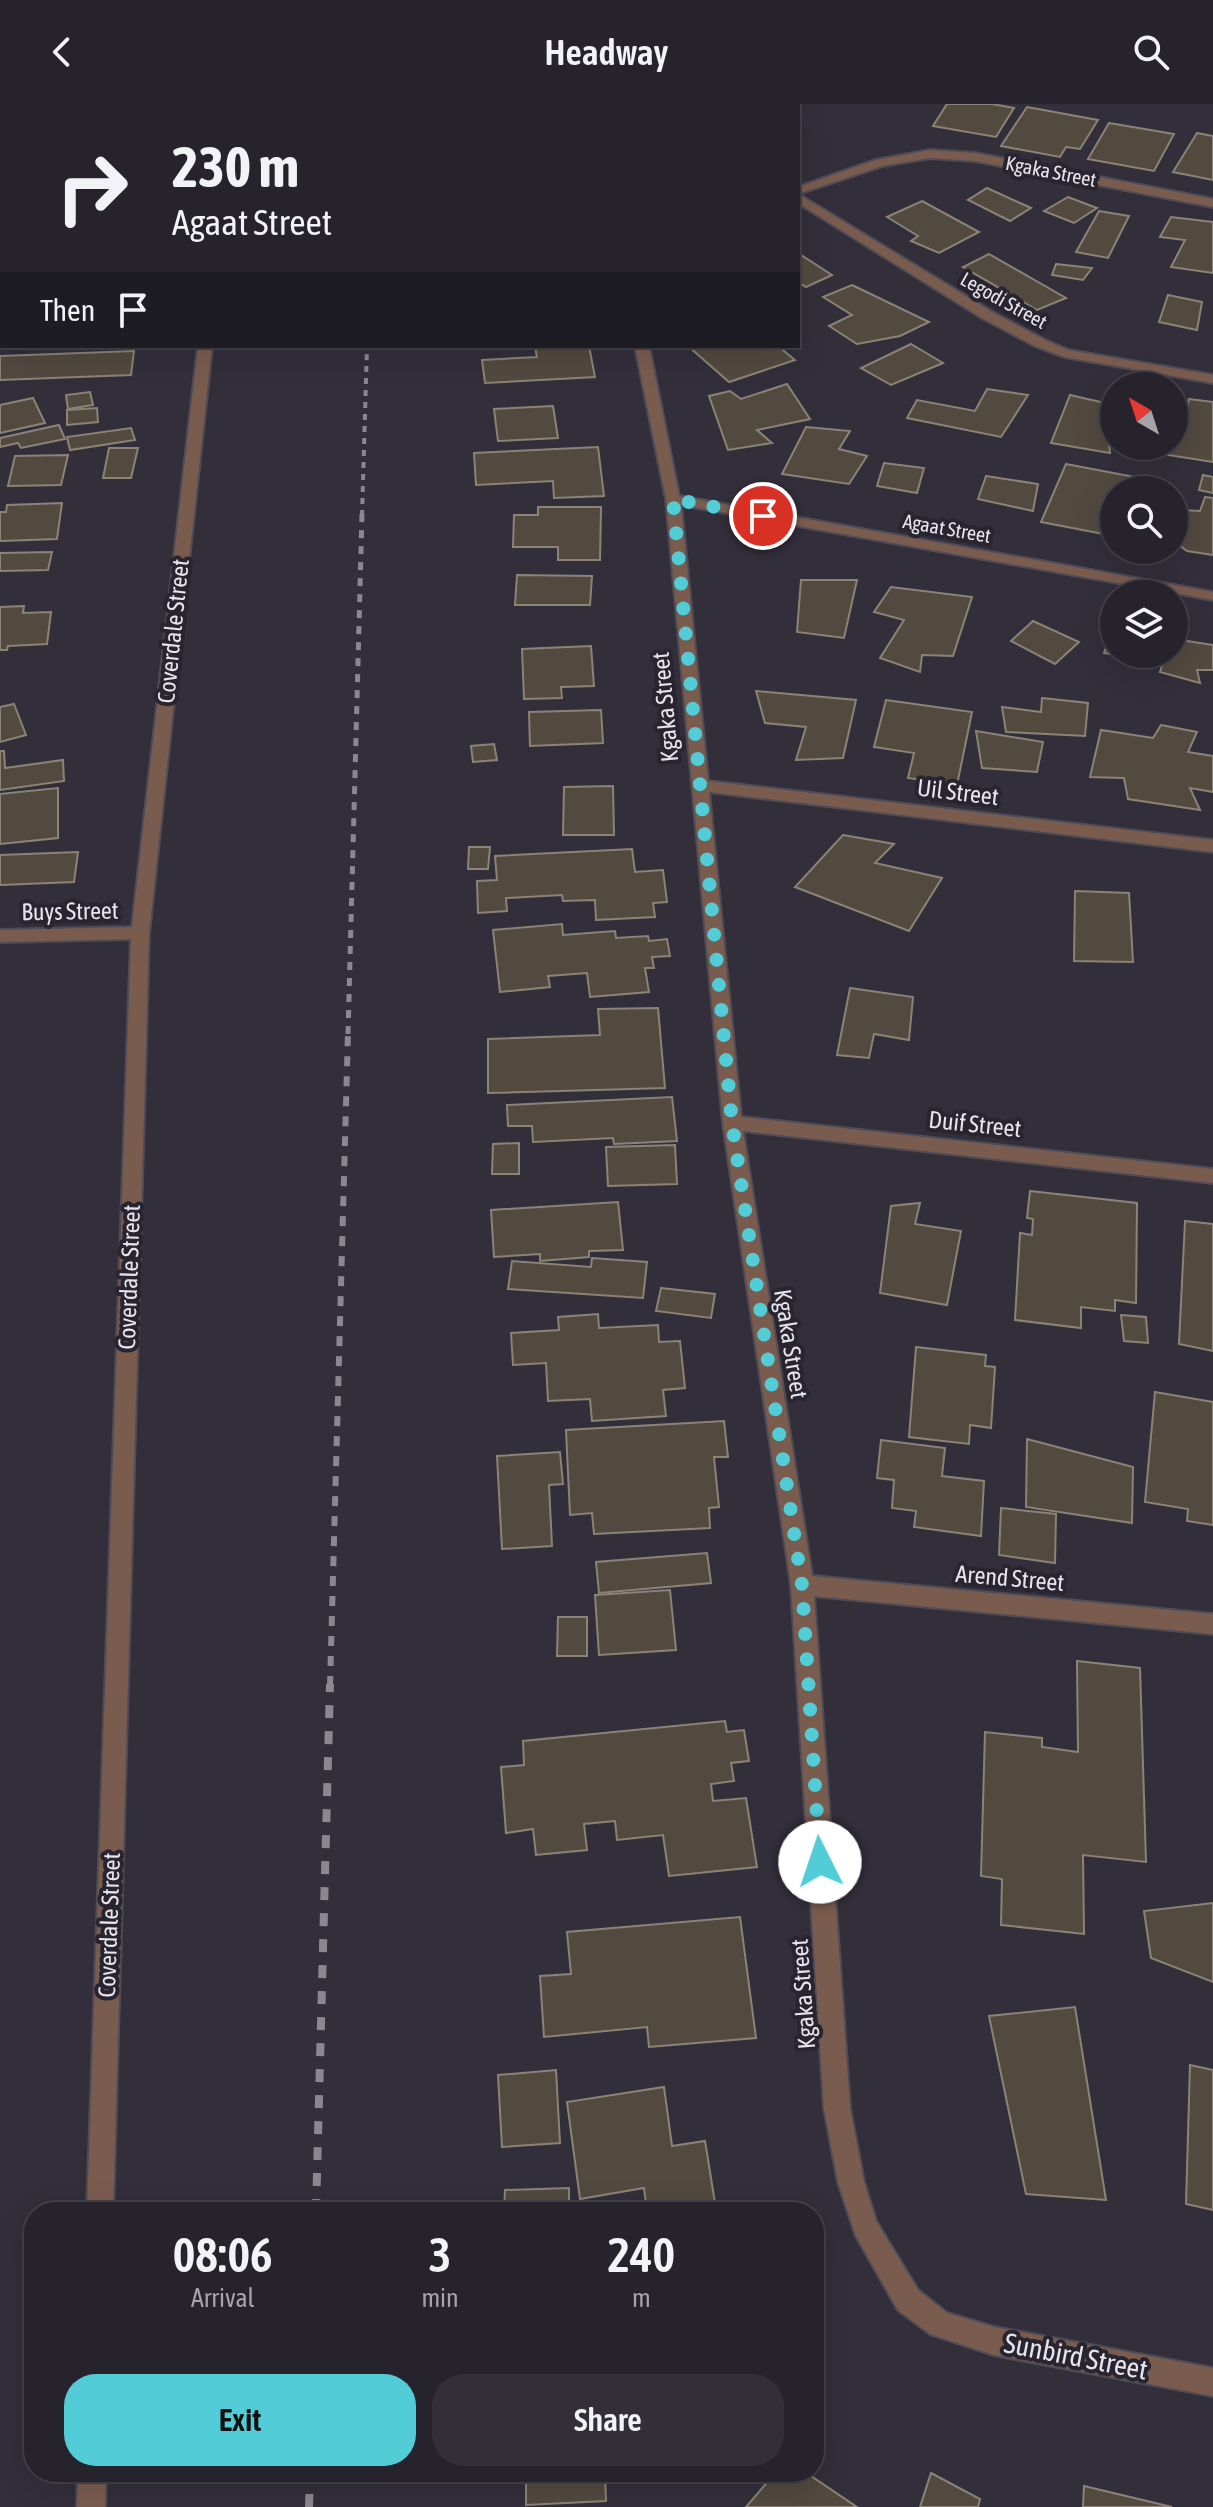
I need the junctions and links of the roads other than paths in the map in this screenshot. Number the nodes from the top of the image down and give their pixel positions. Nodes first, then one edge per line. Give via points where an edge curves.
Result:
1 (800, 190) edge
2 (800, 199) edge
3 (1213, 203) edge
4 (205, 348) edge
5 (642, 348) edge
6 (1213, 379) edge
7 (673, 499) junction
8 (1213, 596) edge
9 (698, 785) junction
10 (1213, 846) edge
11 (140, 933) junction
12 (0, 936) edge
13 (732, 1123) junction
14 (1213, 1176) edge
15 (802, 1585) junction
16 (1213, 1624) edge
17 (100, 2202) edge
18 (940, 2324) joint
19 (1213, 2382) edge
20 (92, 2482) edge
21 (91, 2507) edge

1 - 3 street, Kgaka Street via 880,163 930,154 975,157
2 - 6 street, Legodi Street via 1040,343 1091,358
4 - 11 street, Coverdale Street
5 - 7 street, Kgaka Street
7 - 8 street, Agaat Street
7 - 9 street, Kgaka Street
9 - 10 street, Uil Street
9 - 13 street, Kgaka Street
11 - 12 street, Buys Street
11 - 17 street, Coverdale Street
13 - 14 street, Duif Street
13 - 15 street, Kgaka Street
15 - 16 street, Arend Street
15 - 18 street, Kgaka Street via 837,2108 865,2227 908,2300
18 - 19 street, Sunbird Street via 994,2341
20 - 21 street

